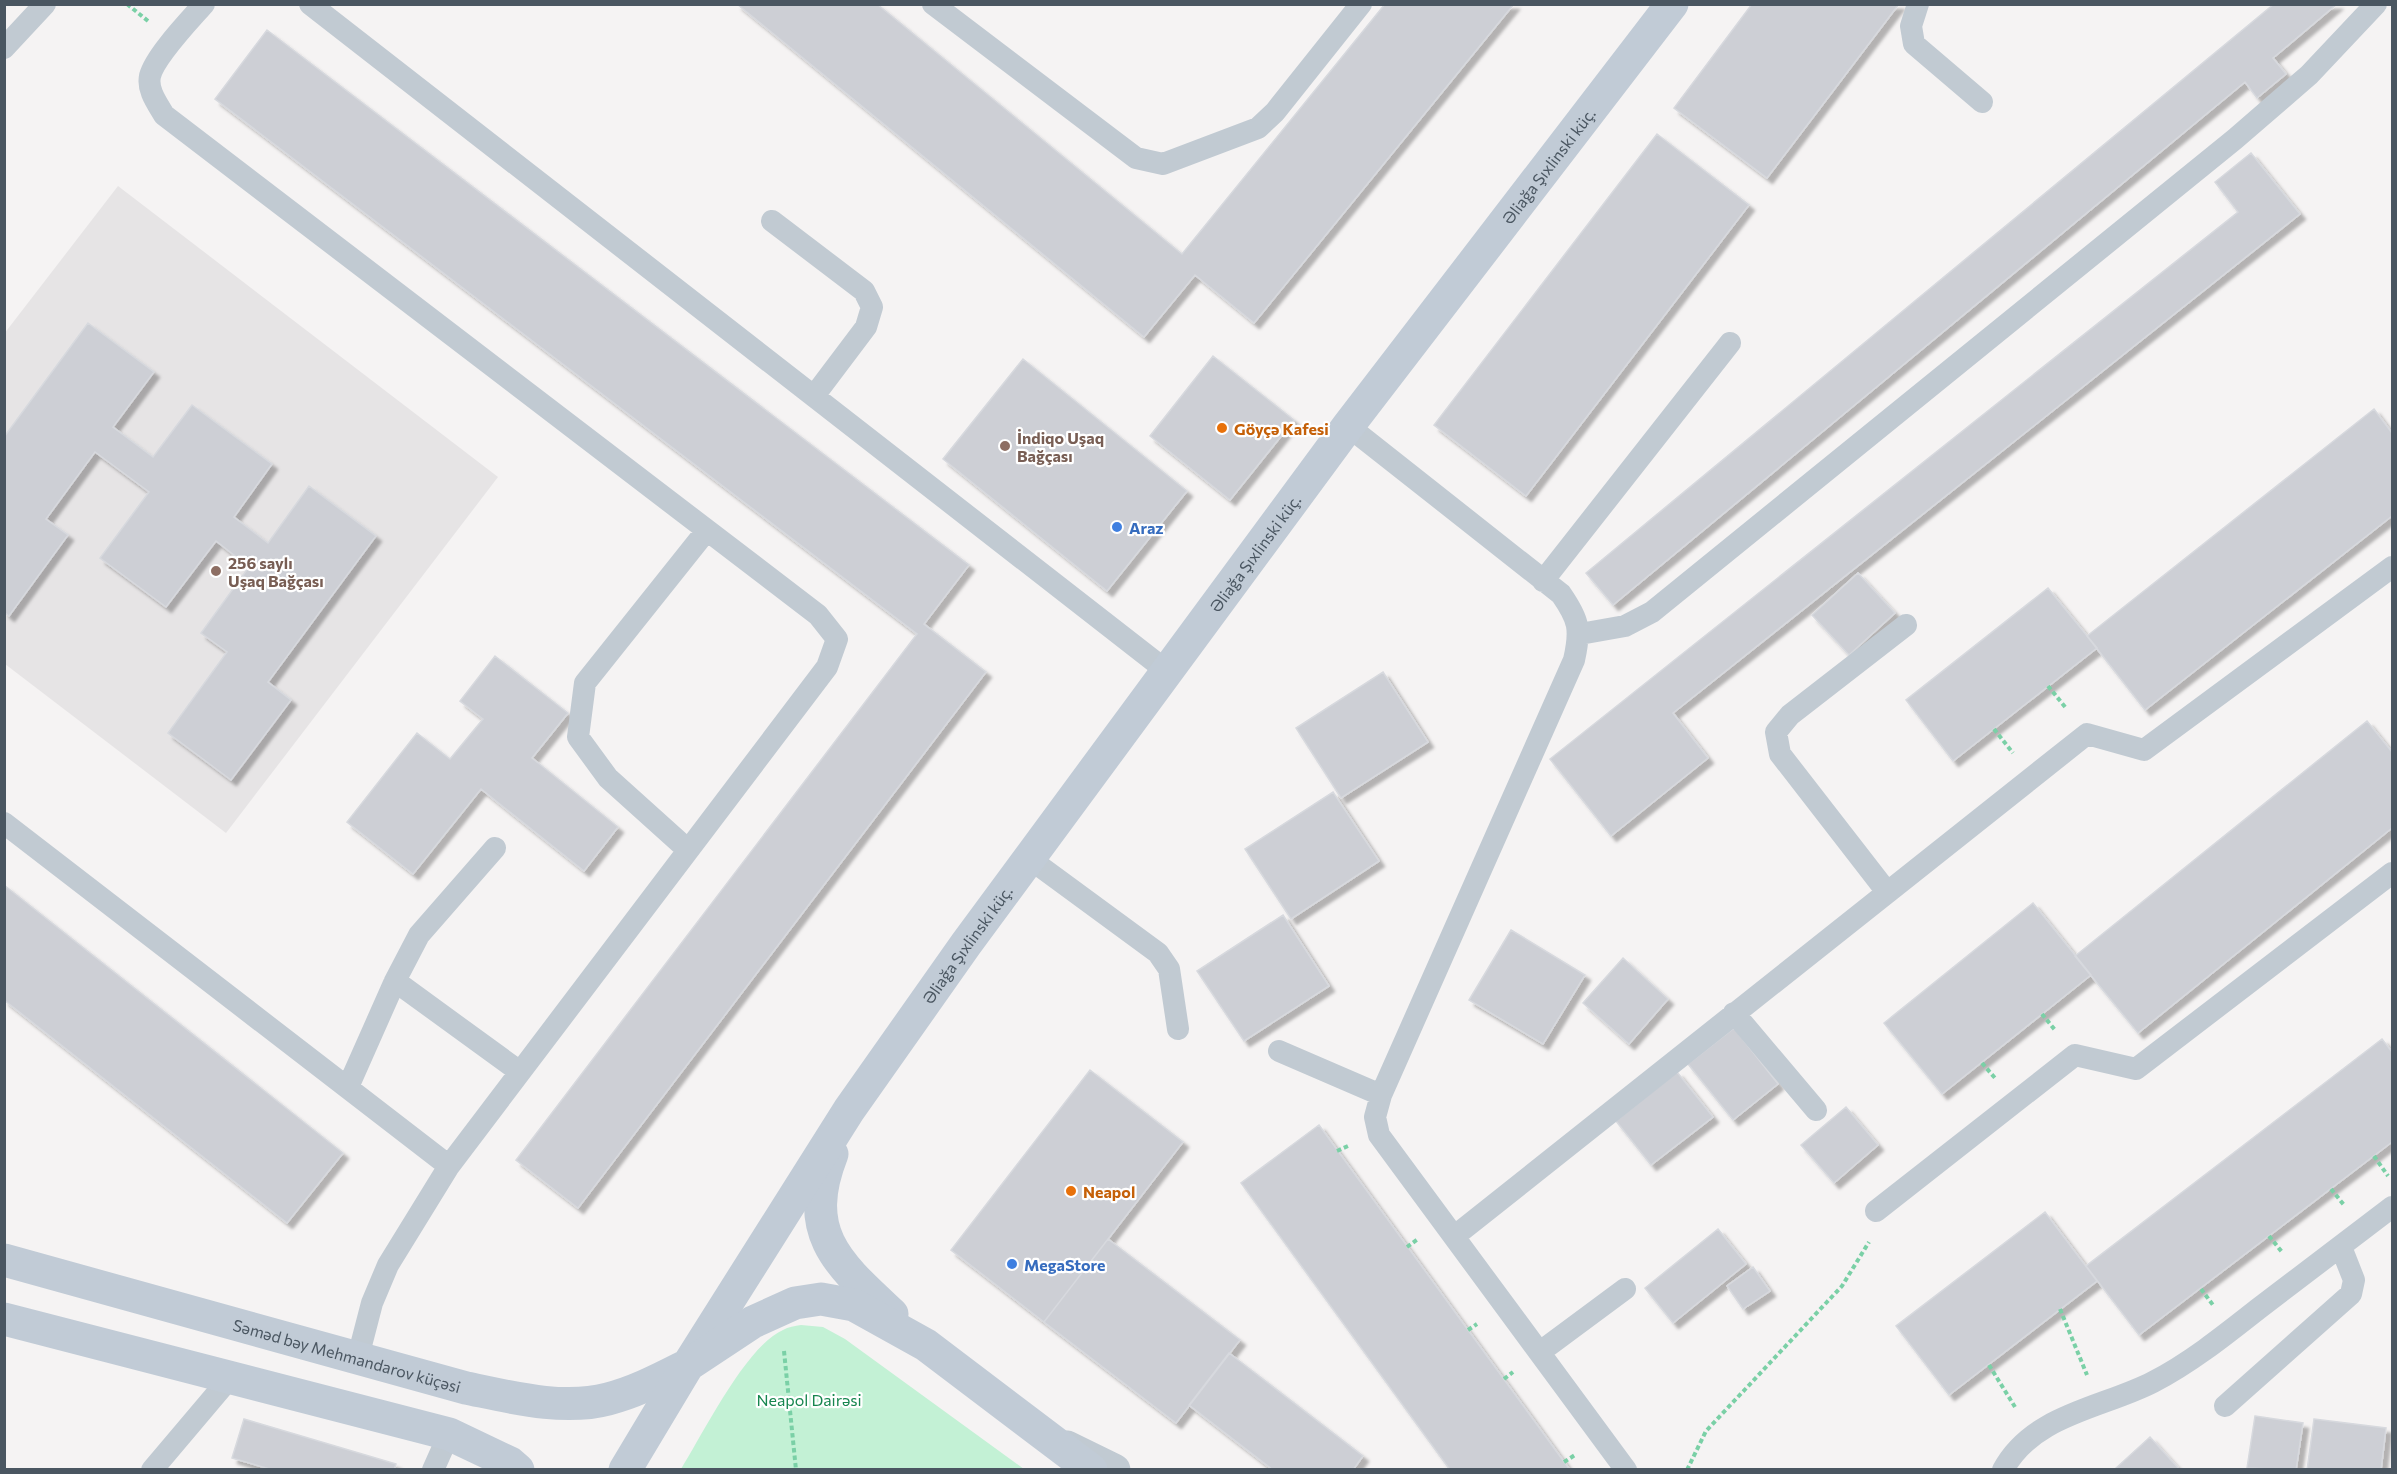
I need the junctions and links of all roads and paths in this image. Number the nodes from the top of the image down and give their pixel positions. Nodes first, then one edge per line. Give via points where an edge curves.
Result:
1 (45, 4) edge
2 (204, 4) edge
3 (310, 4) edge
4 (933, 4) edge
5 (1361, 4) edge
6 (1672, 4) edge
7 (1918, 4) edge
8 (2376, 4) edge
9 (4, 48) edge
10 (1982, 102) dead end
11 (772, 221) dead end
12 (1730, 342) dead end
13 (814, 396) junction
14 (1348, 426) junction
15 (707, 530) junction
16 (2392, 567) edge
17 (1543, 580) junction
18 (1906, 625) dead end
19 (1580, 634) junction
20 (1168, 672) junction
21 (4, 823) edge
22 (495, 848) dead end
23 (688, 850) junction
24 (1030, 859) junction
25 (2392, 873) edge
26 (1887, 892) junction
27 (395, 981) junction
28 (1734, 1013) junction
29 (1178, 1029) dead end
30 (1279, 1051) dead end
31 (520, 1072) junction
32 (348, 1087) junction
33 (1381, 1095) junction
34 (849, 1110) junction
35 (1816, 1110) dead end
36 (2374, 1156) dead end
37 (449, 1166) junction
38 (2392, 1181) edge
39 (2392, 1207) edge
40 (1876, 1211) joint
41 (1456, 1236) junction
42 (2341, 1246) junction
43 (4, 1260) edge
44 (1625, 1289) dead end
45 (2060, 1309) dead end
46 (4, 1319) edge
47 (783, 1342) dead end
48 (926, 1345) junction
49 (1540, 1352) junction
50 (358, 1357) junction
51 (688, 1365) junction
52 (1989, 1365) dead end
53 (229, 1379) junction
54 (2097, 1402) junction
55 (2225, 1406) dead end
56 (449, 1434) junction
57 (2032, 1434) junction
58 (1051, 1439) junction
59 (152, 1470) edge
60 (432, 1470) edge
61 (518, 1470) edge
62 (626, 1470) edge
63 (796, 1470) edge
64 (1091, 1470) edge
65 (1114, 1470) edge
66 (1626, 1470) edge
67 (1688, 1470) edge
68 (2003, 1470) edge

1 - 9 lane
2 - 15 lane via 172,40 150,75 152,95 164,115
3 - 13 lane
4 - 5 lane via 1136,158 1163,164 1258,128
6 - 14 main road, Əliağa Şıxlinski küç.
7 - 10 lane via 1911,26 1914,44
8 - 19 lane via 2309,75 2235,139 1652,612 1625,626
11 - 13 lane via 864,291 872,307 866,327
12 - 17 lane
13 - 20 lane
14 - 17 lane
14 - 20 main road, Əliağa Şıxlinski küç.
15 - 23 lane via 585,683 578,737 608,778
15 - 23 lane via 818,615 837,639 827,667
16 - 26 lane via 2144,750 2087,734
17 - 19 lane via 1561,594 1572,610
18 - 26 lane via 1790,715 1776,732 1780,754
19 - 33 lane via 1574,660
20 - 24 main road, Əliağa Şıxlinski küç.
21 - 32 lane
22 - 27 lane via 419,935
23 - 31 lane
24 - 29 lane via 1158,953 1169,969
24 - 34 main road, Əliağa Şıxlinski küç.
25 - 40 lane via 2136,1069 2075,1055
26 - 28 lane
27 - 31 lane
27 - 32 lane
28 - 35 lane
28 - 41 lane
30 - 33 lane
31 - 37 lane
32 - 37 lane
33 - 41 lane via 1375,1117 1379,1135
34 - 48 main road via 822,1180 820,1223 838,1260
34 - 51 main road
36 - 38 path
37 - 50 lane via 388,1265 372,1303
39 - 42 lane
40 - 67 path via 1872,1237 1842,1286 1706,1431
41 - 49 lane
42 - 54 lane via 2179,1366 2152,1383
42 - 55 lane via 2354,1280 2351,1294
43 - 50 main road, Səməd bəy Mehmandarov küçəsi
44 - 49 lane
45 - 54 path
46 - 53 main road
47 - 63 path
48 - 51 main road, Səməd bəy Mehmandarov küçəsi via 854,1305 821,1299 795,1303 753,1322
48 - 58 main road
49 - 66 lane
50 - 51 main road, Səməd bəy Mehmandarov küçəsi via 466,1388 566,1403 606,1400
51 - 62 main road
52 - 57 path
53 - 56 main road
53 - 59 lane
54 - 57 lane
56 - 60 lane
56 - 61 main road
57 - 68 lane
58 - 64 main road
58 - 65 street

